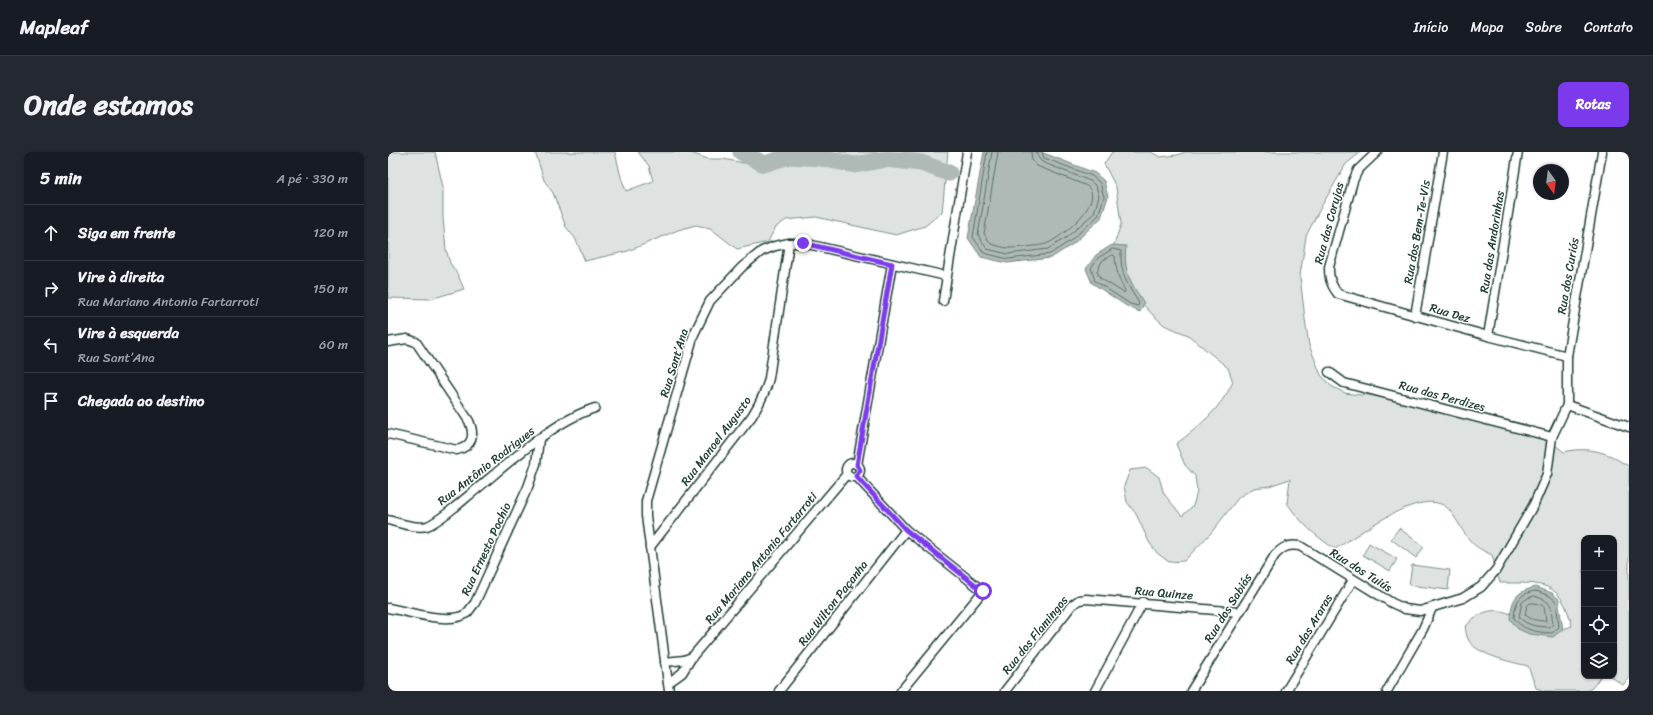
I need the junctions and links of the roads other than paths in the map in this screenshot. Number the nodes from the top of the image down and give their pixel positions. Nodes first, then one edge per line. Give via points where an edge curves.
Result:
1 (967, 152) edge
2 (1377, 152) edge
3 (1443, 152) edge
4 (1518, 152) edge
5 (1602, 152) edge
6 (789, 243) junction
7 (892, 264) junction
8 (946, 276) junction
9 (1332, 286) joint
10 (943, 301) dead end
11 (1415, 316) junction
12 (1488, 336) junction
13 (388, 342) edge
14 (1567, 356) junction
15 (1329, 372) dead end
16 (1567, 405) junction
17 (595, 408) dead end
18 (1629, 427) edge
19 (388, 434) edge
20 (1552, 437) junction
21 (539, 439) junction
22 (852, 475) junction
23 (388, 520) edge
24 (906, 530) junction
25 (1292, 545) joint
26 (650, 547) junction
27 (1353, 580) junction
28 (1086, 599) joint
29 (1143, 602) junction
30 (388, 608) edge
31 (1432, 608) junction
32 (1239, 612) junction
33 (692, 657) junction
34 (666, 662) junction
35 (668, 687) edge
36 (779, 691) edge
37 (901, 691) edge
38 (1005, 691) edge
39 (1095, 691) edge
40 (1191, 691) edge
41 (1286, 691) edge
42 (1387, 691) edge

1 - 8 street
2 - 9 street, Rua das Corujas via 1358,170 1353,181 1329,267
3 - 11 street, Rua dos Bem-Te-Vis
4 - 12 street, Rua das Andorinhas
5 - 14 street, Rua dos Curiós
6 - 7 street, Rua Sant’Ana via 803,243
6 - 26 street, Rua Manoel Augusto via 769,378 761,402
6 - 26 street, Rua Sant’Ana via 762,251 742,266 710,302 694,334 646,501
7 - 8 street, Rua Sant’Ana
7 - 22 street, Rua Mariano Antonio Fartarroti via 857,465 848,465 846,471
8 - 10 street
9 - 11 street, Rua Dez via 1338,294
11 - 12 street, Rua Dez
12 - 14 street, Rua Dez
13 - 19 street via 407,339 416,342 469,421 472,438 464,448 457,450
14 - 16 street, Rua dos Curiós
15 - 20 street, Rua das Perdizes via 1344,383
16 - 18 street
16 - 20 street
17 - 21 street, Rua Antônio Rodrigues via 580,413
20 - 31 street via 1547,474 1534,504 1496,570 1481,587 1463,598
21 - 23 street, Rua Antônio Rodrigues via 449,512 427,526 413,526
21 - 30 street, Rua Ernesto Pochio via 536,464 528,487 475,603 466,613 454,618 431,617
22 - 24 street
22 - 33 street, Rua Mariano Antonio Fartarroti
24 - 36 street, Rua Wilton Paçanha
24 - 37 street via 983,591
25 - 27 street, Rua dos Tuiús via 1300,546
25 - 32 street, Rua dos Sabiás via 1284,546 1275,555
26 - 34 street, Rua Sant’Ana
27 - 31 street, Rua dos Tuiús via 1405,609 1420,611
27 - 41 street, Rua das Araras
28 - 29 street, Rua Quinze
28 - 38 street, Rua dos Flamingos via 1072,605
29 - 32 street, Rua Quinze
29 - 39 street
31 - 42 street via 1423,629
32 - 40 street, Rua dos Sabiás
33 - 34 street
33 - 35 street, Rua Mariano Antonio Fartarroti via 682,673
34 - 35 street, Rua Sant’Ana

